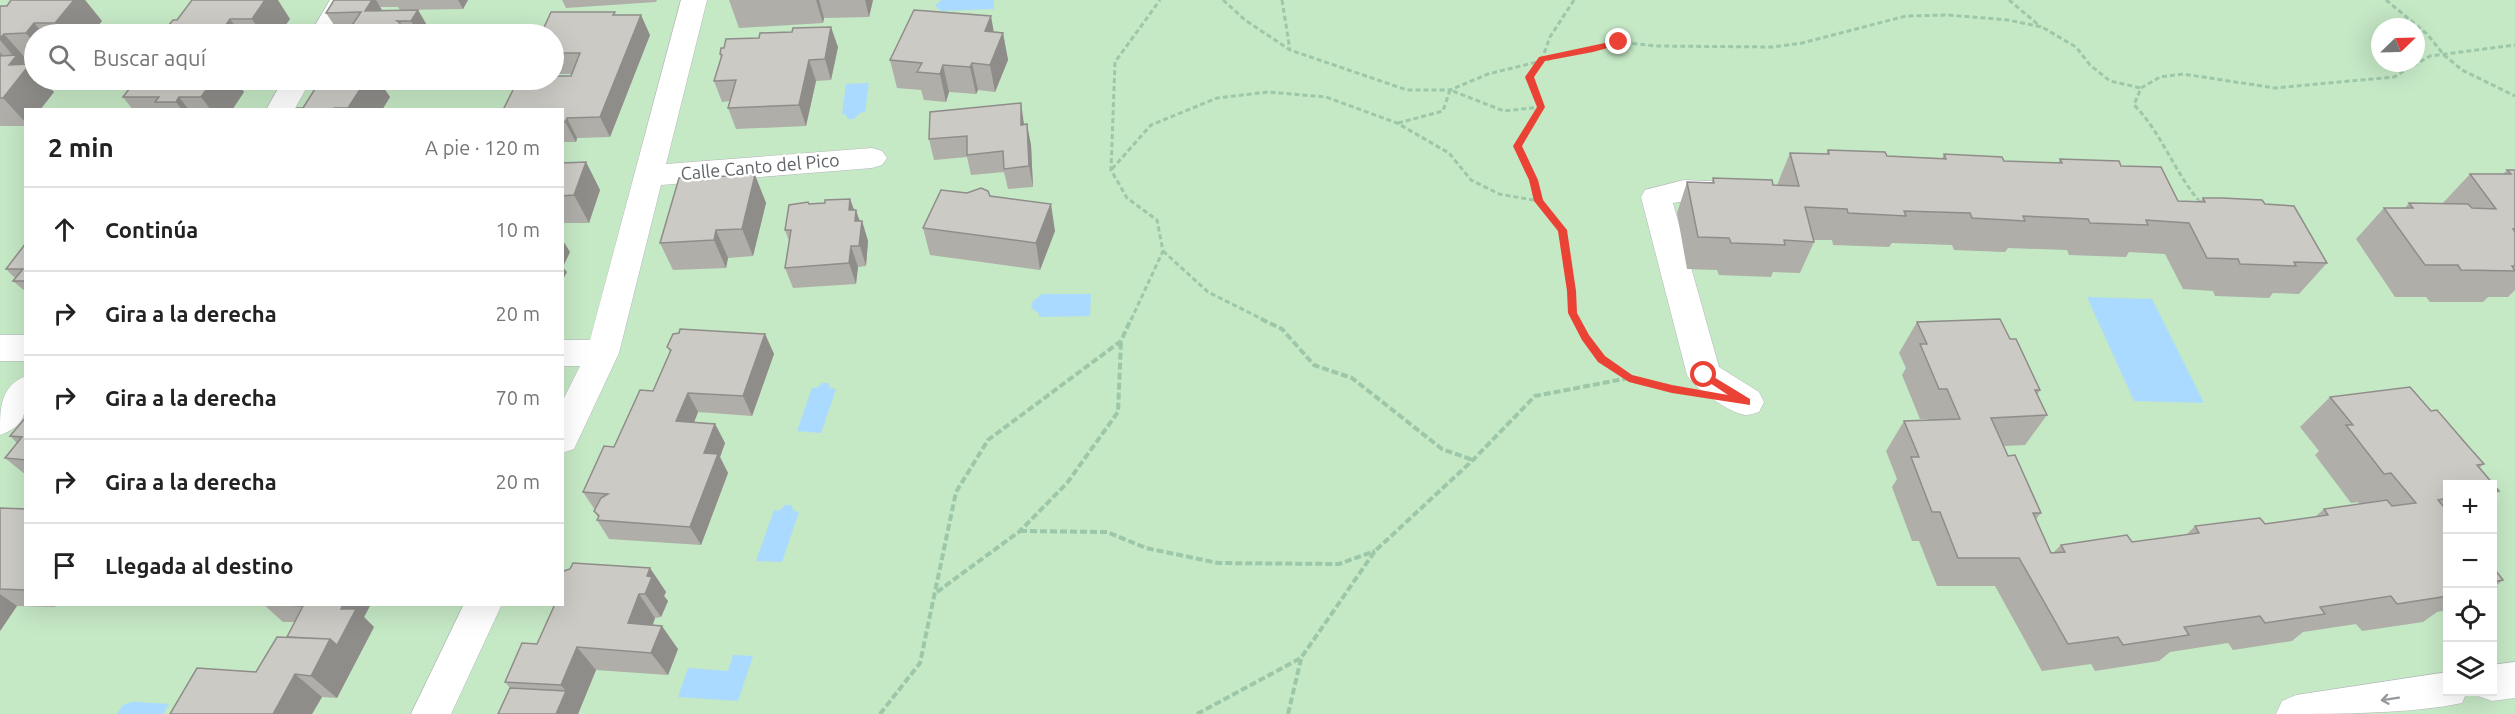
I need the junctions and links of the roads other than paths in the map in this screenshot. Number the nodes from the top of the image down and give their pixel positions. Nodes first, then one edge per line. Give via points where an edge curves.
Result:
1 (343, 0) edge
2 (694, 0) edge
3 (329, 24) edge
4 (291, 90) edge
5 (281, 108) edge
6 (872, 158) dead end
7 (649, 176) junction
8 (1736, 193) edge
9 (0, 348) edge
10 (24, 348) edge
11 (564, 353) edge
12 (603, 353) junction
13 (24, 392) edge
14 (1747, 402) dead end
15 (0, 422) edge
16 (564, 435) edge
17 (482, 606) edge
18 (2515, 680) edge
19 (2497, 682) edge
20 (2443, 691) edge
21 (430, 714) edge
22 (2296, 714) edge

1 - 3 street
2 - 7 street, Calle Canto del Pico
4 - 5 street
6 - 7 street, Calle Canto del Pico
7 - 12 street, Calle Canto del Pico
8 - 14 street via 1684,190 1656,197 1704,375
9 - 10 street
11 - 12 street
12 - 16 street, Calle Canto del Pico
13 - 15 street
17 - 21 street
18 - 19 street
20 -> 22 street

